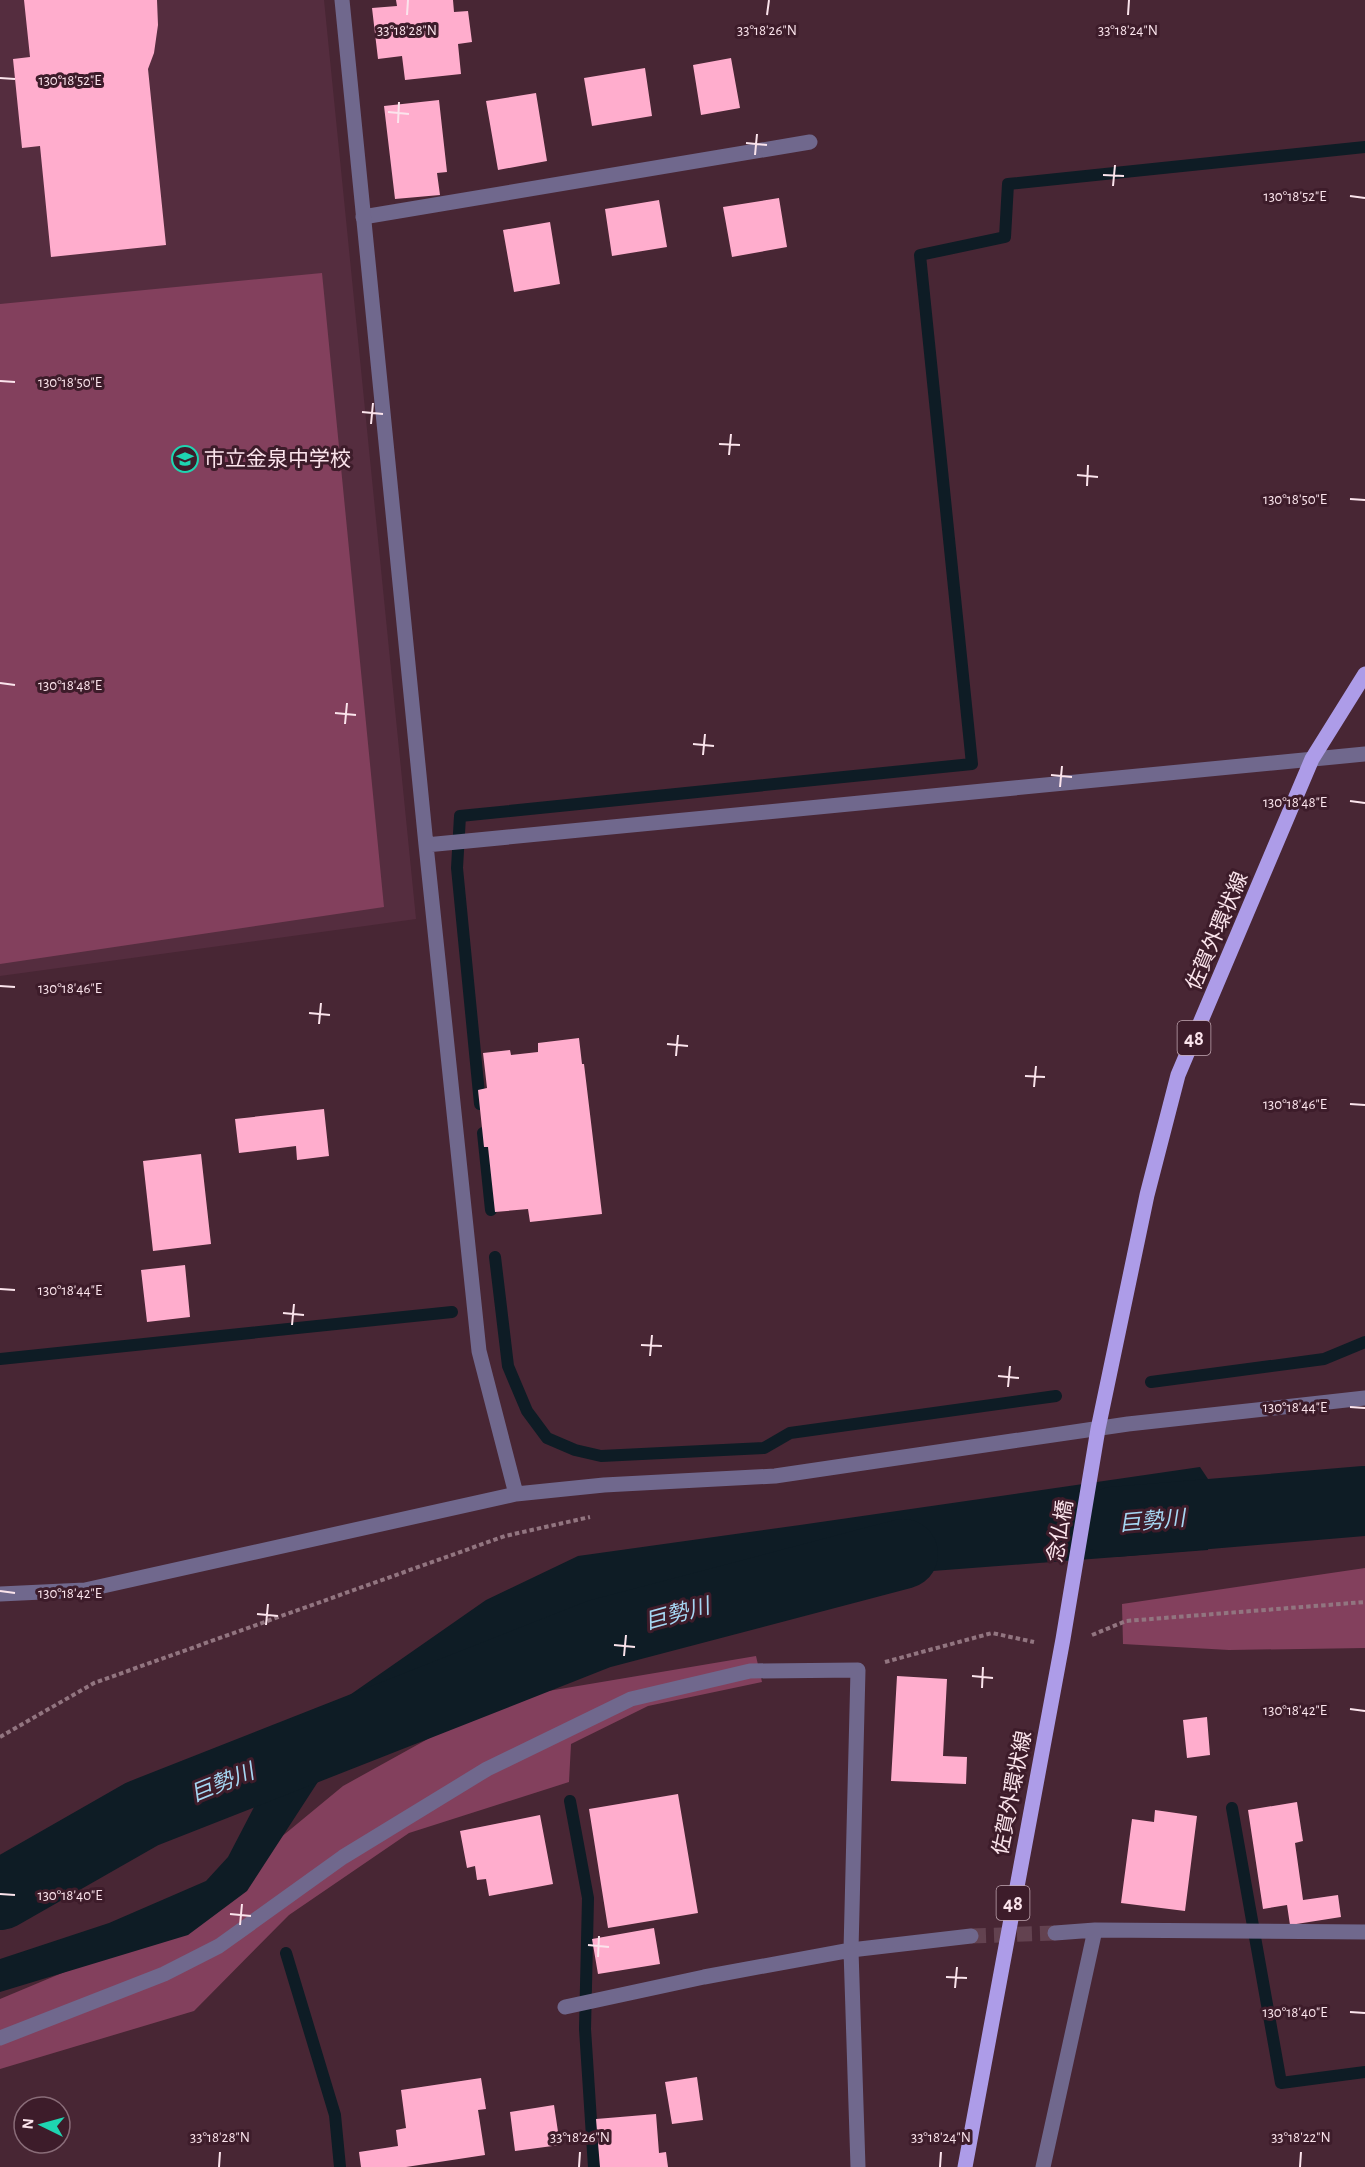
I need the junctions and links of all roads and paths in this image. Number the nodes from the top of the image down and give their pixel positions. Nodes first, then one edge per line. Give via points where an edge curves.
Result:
1 (342, 0) edge
2 (810, 142) dead end
3 (363, 217) junction
4 (1365, 674) edge
5 (1365, 754) edge
6 (1312, 759) junction
7 (433, 844) junction
8 (1365, 1398) edge
9 (1098, 1430) junction
10 (516, 1494) junction
11 (595, 1516) dead end
12 (0, 1594) edge
13 (1365, 1602) edge
14 (1092, 1635) dead end
15 (1063, 1639) joint
16 (1034, 1642) dead end
17 (858, 1670) junction
18 (0, 1737) edge
19 (1095, 1930) junction
20 (1365, 1932) edge
21 (1055, 1933) tunnel mouth
22 (971, 1936) tunnel mouth
23 (851, 1950) junction
24 (565, 2007) dead end
25 (0, 2038) edge
26 (858, 2167) edge
27 (965, 2167) edge
28 (1043, 2167) edge

1 - 3 street
2 - 3 street
3 - 7 street
4 - 6 main road, 佐賀外環状線 / 48
5 - 6 street
6 - 7 street
6 - 9 main road, 佐賀外環状線 / 48 via 1178,1075 1147,1195
7 - 10 street via 479,1351
8 - 9 street
9 - 10 street via 775,1476
9 - 15 main road, 念仏橋 / 48
10 - 12 street via 85,1590
11 - 18 path via 505,1536 94,1683
13 - 14 path via 1126,1622
15 - 27 main road, 佐賀外環状線 / 48
16 - 17 path via 992,1633
17 - 23 street
17 - 25 street via 750,1671 631,1698 487,1769 343,1857 219,1946 164,1974
19 - 20 street
19 - 21 street
19 - 28 street
22 - 23 street
23 - 24 street
23 - 26 street

